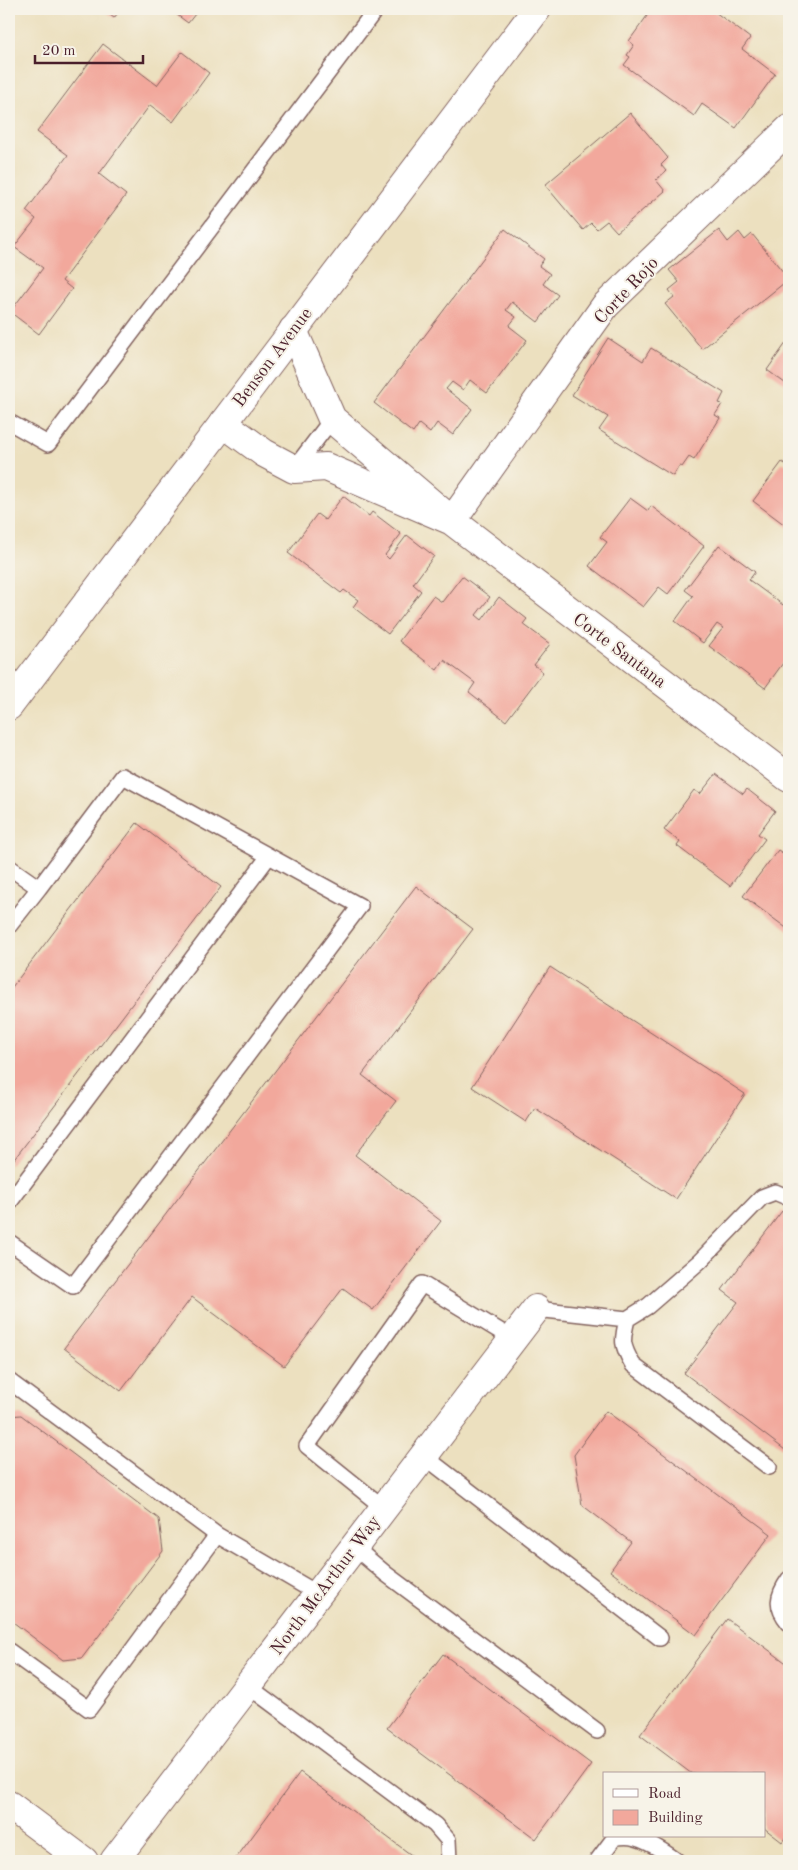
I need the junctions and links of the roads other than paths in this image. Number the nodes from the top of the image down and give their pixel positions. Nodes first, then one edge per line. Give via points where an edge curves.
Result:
1 (376, 9) edge
2 (537, 9) edge
3 (789, 129) edge
4 (293, 330) junction
5 (332, 419) junction
6 (9, 422) edge
7 (223, 423) junction
8 (294, 469) junction
9 (452, 521) junction
10 (12, 694) edge
11 (789, 778) edge
12 (269, 856) junction
13 (9, 867) edge
14 (39, 888) junction
15 (9, 926) edge
16 (789, 1198) edge
17 (9, 1203) edge
18 (9, 1242) edge
19 (536, 1309) joint
20 (627, 1318) junction
21 (513, 1339) junction
22 (9, 1381) edge
23 (424, 1456) junction
24 (769, 1467) dead end
25 (384, 1508) junction
26 (217, 1535) junction
27 (354, 1547) junction
28 (789, 1579) edge
29 (318, 1594) junction
30 (789, 1624) edge
31 (660, 1638) dead end
32 (9, 1651) edge
33 (248, 1686) junction
34 (597, 1731) dead end
35 (9, 1805) edge
36 (614, 1838) edge
37 (635, 1838) edge
38 (84, 1861) edge
39 (114, 1861) edge
40 (449, 1861) edge
41 (597, 1861) edge
42 (677, 1861) edge

1 - 6 lane via 48,444
2 - 4 street, Benson Avenue
3 - 9 street, Corte Rojo via 605,306
4 - 5 street, Corte Santana
4 - 7 street, Benson Avenue
5 - 8 lane
5 - 9 street, Corte Santana
7 - 8 street via 264,453
7 - 10 street, Benson Avenue
8 - 9 street, Corte Santana via 326,467
9 - 11 street, Corte Santana
12 - 14 lane via 123,776
12 - 17 lane
12 - 18 lane via 360,906 73,1286
13 - 14 lane
14 - 15 lane
16 - 20 lane via 775,1192 762,1197 700,1261 648,1306
19 - 20 lane
19 - 21 street, North McArthur Way
20 - 24 lane via 623,1339 625,1351 634,1365
21 - 23 street, North McArthur Way
21 - 25 lane via 422,1284 307,1446
22 - 26 lane
23 - 25 street, North McArthur Way
23 - 31 lane
25 - 27 street, North McArthur Way
26 - 29 lane
26 - 32 lane via 89,1709
27 - 29 street, North McArthur Way
27 - 34 lane
28 - 30 lane via 780,1594 779,1604
29 - 33 street, North McArthur Way
33 - 39 street, North McArthur Way
33 - 40 lane via 435,1825 448,1840
35 - 38 street
36 - 41 lane
37 - 42 lane

